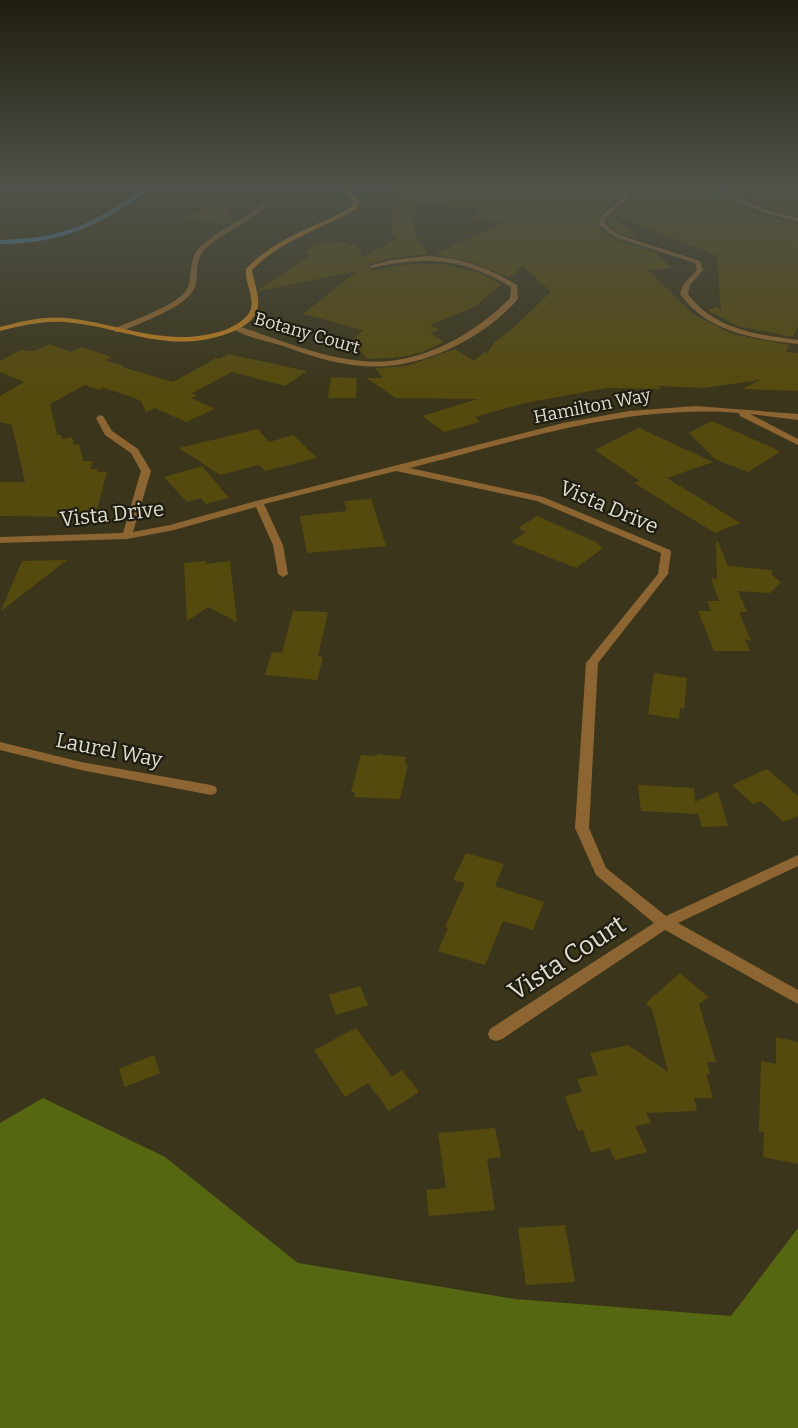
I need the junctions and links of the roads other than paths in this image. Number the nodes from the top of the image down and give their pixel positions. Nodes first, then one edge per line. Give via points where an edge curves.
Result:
1 (198, 255) edge
2 (263, 255) edge
3 (675, 255) edge
4 (372, 266) dead end
5 (236, 328) junction
6 (0, 329) edge
7 (118, 330) junction
8 (798, 342) edge
9 (735, 410) junction
10 (798, 417) edge
11 (100, 418) dead end
12 (798, 442) edge
13 (396, 468) junction
14 (259, 503) junction
15 (127, 536) junction
16 (0, 540) edge
17 (283, 574) dead end
18 (0, 746) edge
19 (211, 790) dead end
20 (798, 860) edge
21 (665, 923) junction
22 (798, 998) edge
23 (496, 1034) dead end

1 - 7 street via 190,293
2 - 5 street via 248,270 253,314
3 - 8 street via 698,262 700,270 684,294 694,307 711,319 746,333
4 - 5 street, Botany Court via 425,257 466,262 515,286 514,299 474,333 417,357 389,363 344,361
5 - 7 street via 178,342
6 - 7 street via 64,320
9 - 10 street, Hamilton Way
9 - 12 street
9 - 13 street, Hamilton Way via 662,410 581,422
11 - 15 street via 108,433 135,451 146,471
13 - 14 street, Vista Drive
13 - 21 street, Vista Drive via 540,499 666,552 663,574 592,663 582,819 582,828 601,871
14 - 15 street, Vista Drive
14 - 17 street via 278,545
15 - 16 street, Vista Drive
18 - 19 street, Laurel Way via 81,766
20 - 21 street, Vista Court
21 - 22 street, Vista Drive
21 - 23 street, Vista Court

